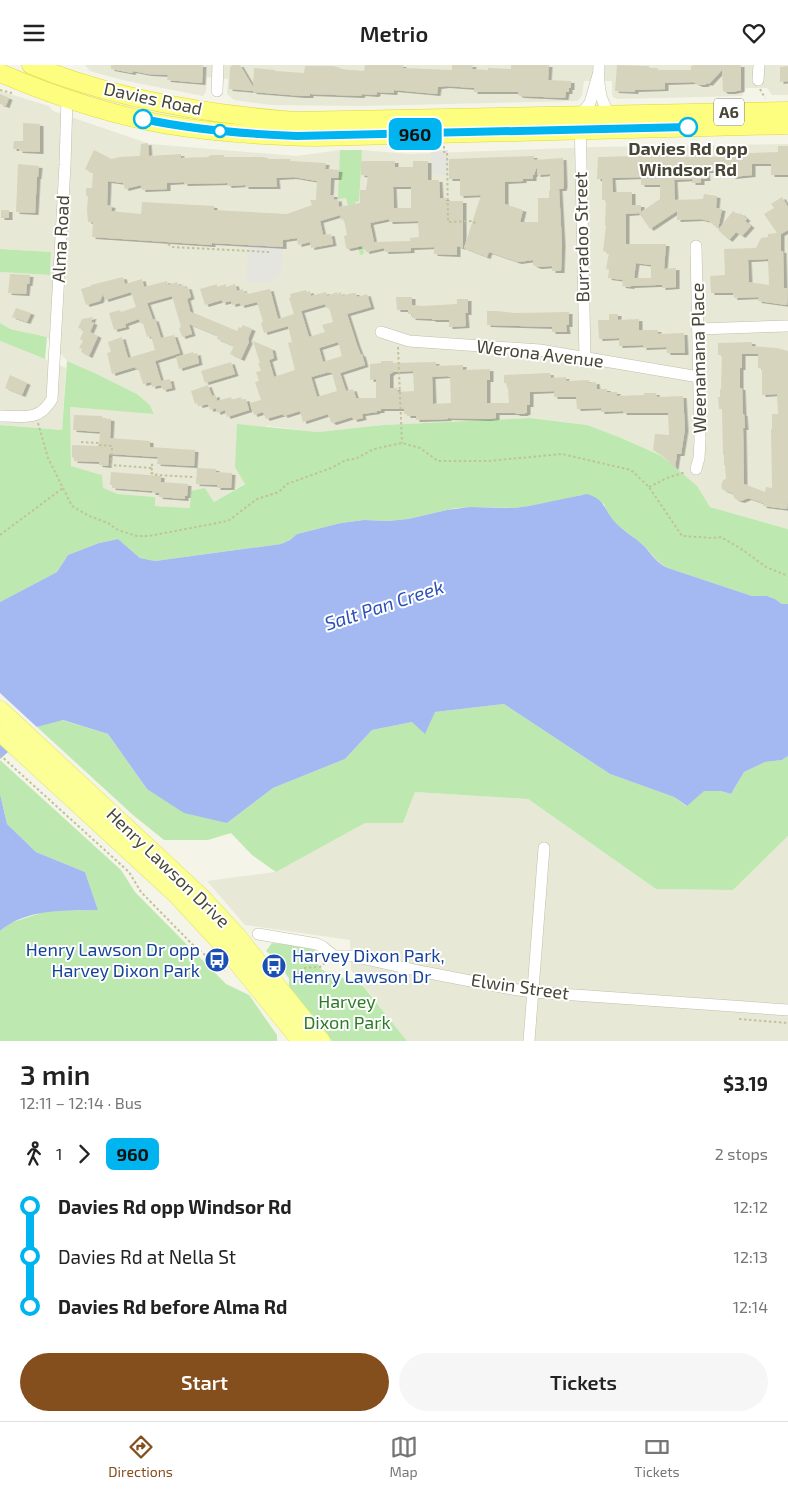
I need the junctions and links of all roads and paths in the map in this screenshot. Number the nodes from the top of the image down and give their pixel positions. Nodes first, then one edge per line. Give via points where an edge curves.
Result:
1 (31, 65) edge
2 (218, 65) edge
3 (758, 65) edge
4 (598, 70) edge
5 (0, 73) edge
6 (68, 79) junction
7 (758, 80) dead end
8 (217, 91) dead end
9 (67, 99) junction
10 (788, 111) edge
11 (610, 115) junction
12 (580, 123) junction
13 (788, 125) edge
14 (443, 133) junction
15 (476, 224) dead end
16 (168, 244) dead end
17 (696, 246) dead end
18 (269, 252) dead end
19 (788, 326) edge
20 (698, 329) junction
21 (381, 332) dead end
22 (398, 337) junction
23 (585, 358) junction
24 (699, 377) junction
25 (0, 415) edge
26 (35, 416) junction
27 (81, 442) dead end
28 (402, 443) junction
29 (152, 463) dead end
30 (152, 468) junction
31 (696, 469) joint
32 (194, 477) dead end
33 (649, 487) junction
34 (63, 488) junction
35 (0, 535) edge
36 (788, 576) edge
37 (0, 710) edge
38 (0, 733) edge
39 (0, 755) edge
40 (544, 849) dead end
41 (134, 855) junction
42 (258, 934) dead end
43 (334, 956) junction
44 (229, 973) dead end
45 (532, 992) junction
46 (274, 996) junction
47 (788, 1010) edge
48 (739, 1019) dead end
49 (788, 1023) edge
50 (301, 1041) edge
51 (321, 1041) edge
52 (529, 1041) edge

1 - 6 highway, Davies Road / A6
2 - 8 street
3 - 7 street
4 - 11 street via 602,102
4 - 12 street via 590,103
5 - 9 highway, Davies Road / A6
6 - 9 highway, Alma Road
6 - 12 highway, Davies Road / A6 via 175,106 294,121
9 - 14 highway, Davies Road / A6 via 168,125 247,133 317,137
9 - 26 street, Alma Road via 52,399 47,408
10 - 11 highway, Davies Road / A6
11 - 12 highway, Davies Road / A6
12 - 13 highway, Davies Road / A6
12 - 14 highway, Davies Road / A6
12 - 23 street, Burradoo Street
14 - 15 path via 444,152 447,152 448,222 473,221
16 - 18 path via 172,247
17 - 20 street, Weenamana Place
19 - 20 street
20 - 24 street, Weenamana Place
21 - 22 street, Werona Avenue
22 - 23 street, Werona Avenue via 409,341 533,349
22 - 28 path
23 - 24 street, Werona Avenue
24 - 31 street, Weenamana Place via 700,450
25 - 26 street
26 - 34 path via 48,458
27 - 30 path via 112,446 111,465
28 - 33 path via 420,449 438,461 488,461 562,454 631,470
28 - 34 path via 374,449 287,484 279,492 257,499 228,521 149,536 118,530 89,516 72,506
29 - 30 path
30 - 32 path via 156,475
31 - 33 path
33 - 36 path via 682,536 720,537 766,567
34 - 35 path
37 - 41 main road, Henry Lawson Drive
38 - 41 main road, Henry Lawson Drive
39 - 41 path
40 - 45 street
41 - 44 path via 132,876 141,892 200,951
41 - 46 main road, Henry Lawson Drive
42 - 43 street, Elwin Street via 317,944
43 - 45 street, Elwin Street via 352,956
43 - 46 path via 320,967 302,969
45 - 47 street, Elwin Street
45 - 52 street
46 - 50 main road, Henry Lawson Drive via 286,1022
46 - 51 main road, Henry Lawson Drive via 303,1019
48 - 49 path

